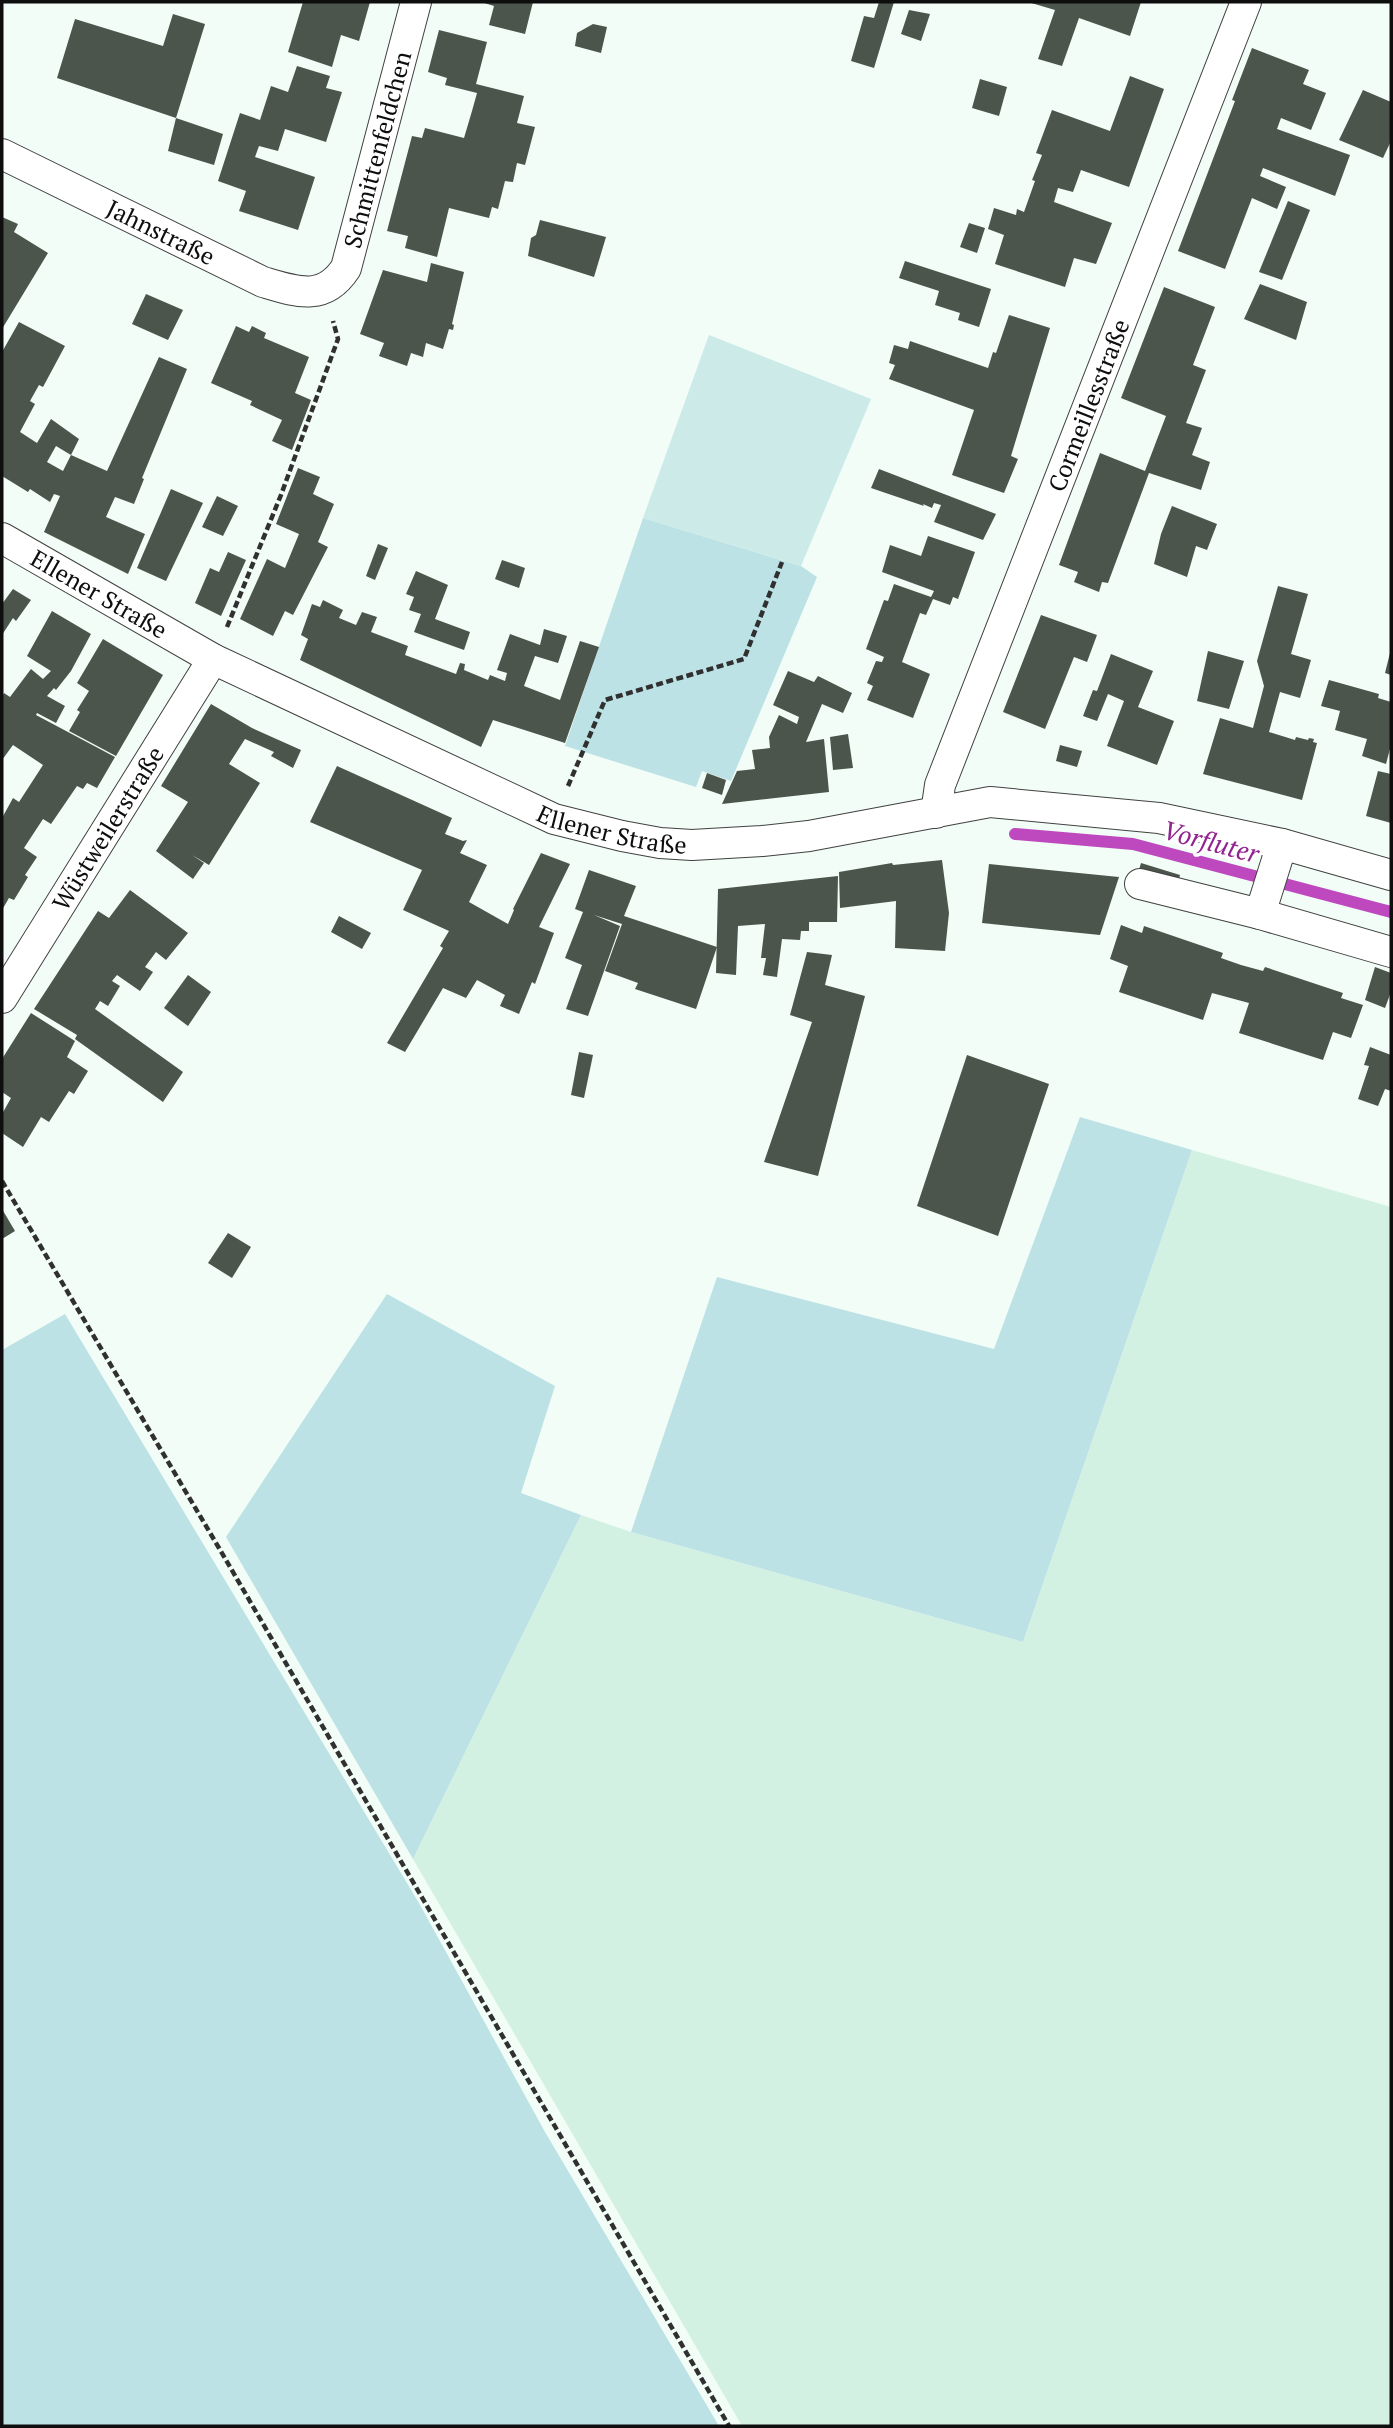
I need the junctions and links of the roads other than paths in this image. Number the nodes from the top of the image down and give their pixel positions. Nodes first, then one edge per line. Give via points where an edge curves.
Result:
1 (416, 2) edge
2 (1247, 2) edge
3 (2, 154) edge
4 (325, 289) joint
5 (2, 538) edge
6 (213, 659) junction
7 (936, 813) junction
8 (1391, 875) edge
9 (1271, 878) junction
10 (1139, 884) dead end
11 (1391, 952) edge
12 (2, 998) edge

1 - 4 street, Schmittenfeldchen via 346,268
2 - 7 street, Cormeillesstraße via 940,785
3 - 4 street, Jahnstraße via 264,282 294,291
5 - 6 street, Ellener Straße
6 - 7 street, Ellener Straße via 554,819 622,836 660,843 722,845 809,836
6 - 12 street, Wüstweilerstraße
7 - 9 street, Ellener Straße via 990,802 1159,818
8 - 9 street, Ellener Straße
9 - 10 street, Ellener Straße
9 - 11 street, Ellener Straße

